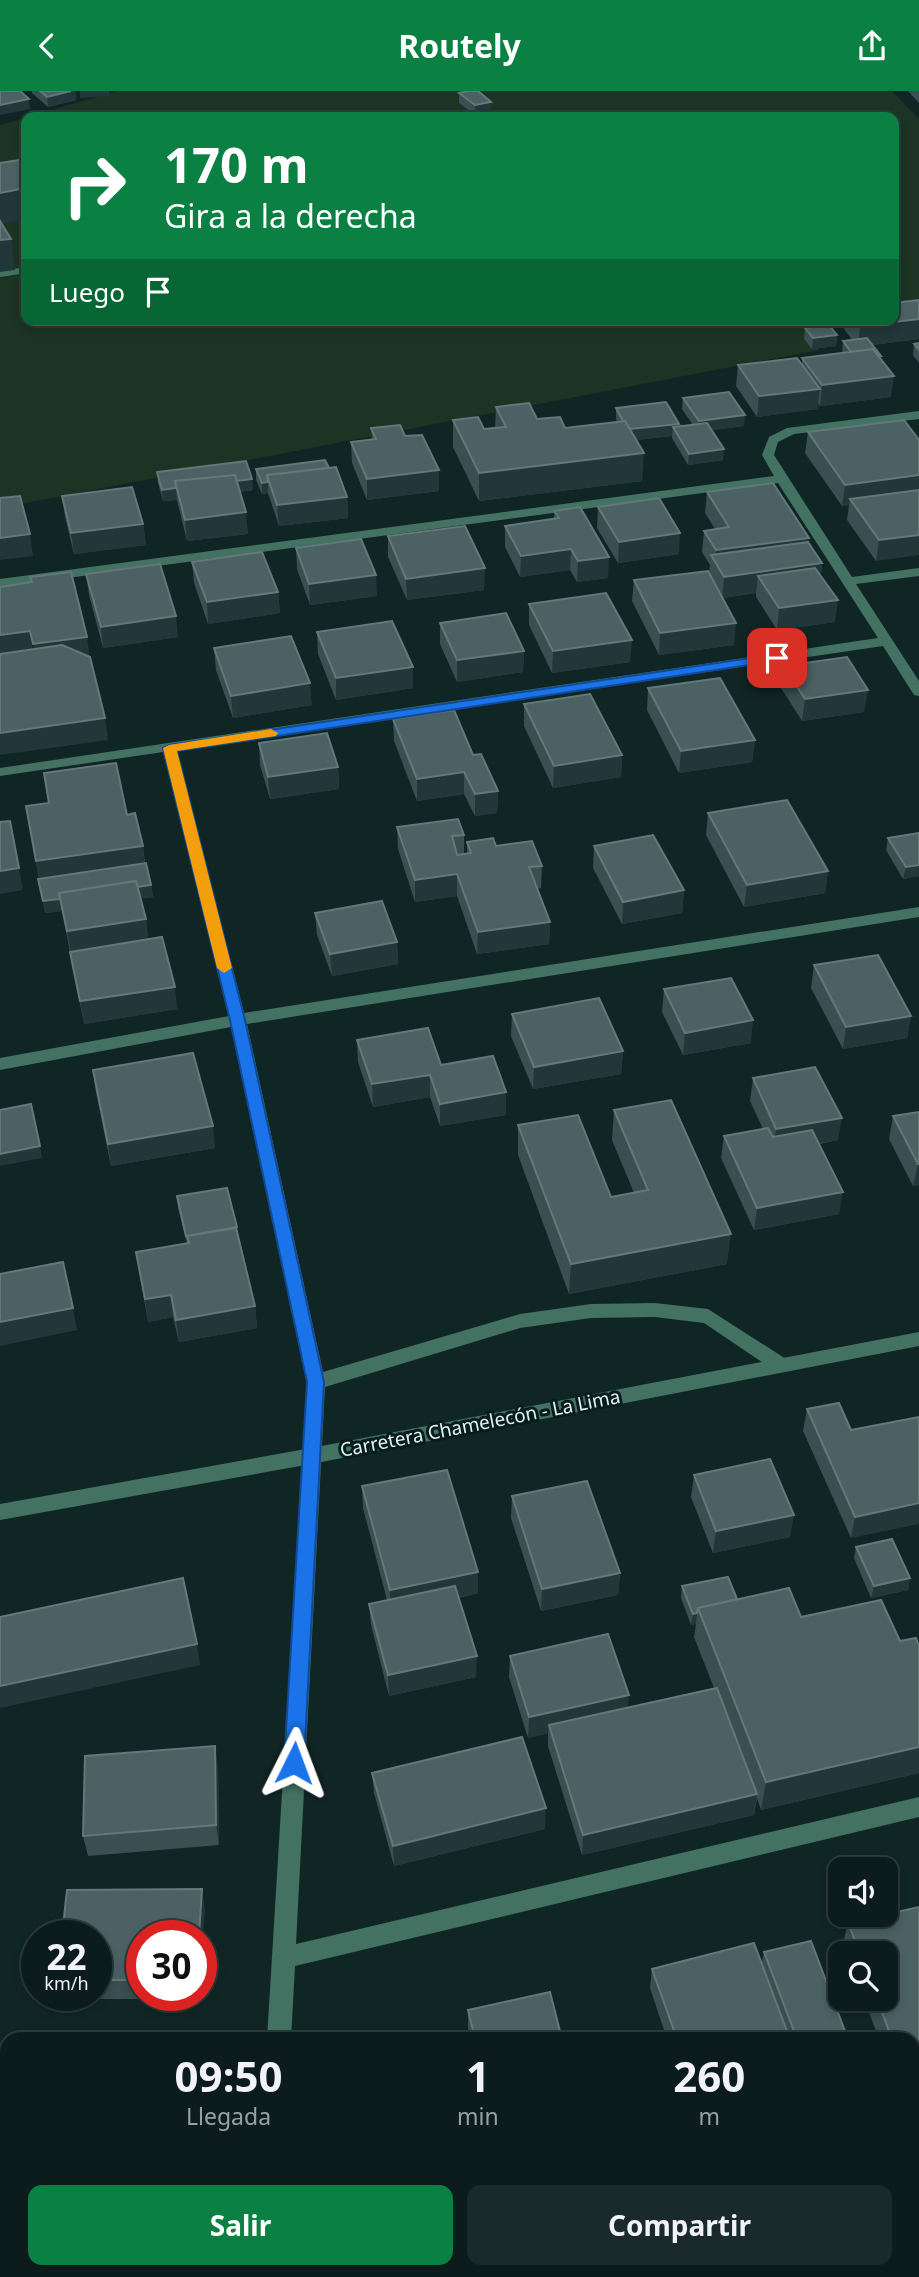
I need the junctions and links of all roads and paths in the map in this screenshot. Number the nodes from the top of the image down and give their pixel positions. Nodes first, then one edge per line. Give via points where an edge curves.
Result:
1 (21, 270) edge
2 (0, 274) edge
3 (919, 415) edge
4 (782, 479) junction
5 (919, 572) edge
6 (850, 582) junction
7 (0, 583) edge
8 (888, 641) junction
9 (919, 692) edge
10 (169, 748) junction
11 (0, 772) edge
12 (919, 912) edge
13 (237, 1020) junction
14 (0, 1064) edge
15 (919, 1339) edge
16 (779, 1364) junction
17 (316, 1382) junction
18 (311, 1456) junction
19 (0, 1512) edge
20 (919, 1807) edge
21 (283, 1958) junction
22 (279, 2032) edge

1 - 2 street
3 - 4 street via 791,431 773,440 768,455
4 - 6 street
4 - 7 street
5 - 6 street
6 - 8 street
8 - 9 street
8 - 10 street
10 - 11 street
10 - 13 street
12 - 13 street
13 - 14 street
13 - 17 street
15 - 16 street, Carretera Chamelecón - La Lima
16 - 17 street via 708,1316 655,1310 591,1311 520,1321
16 - 18 street, Carretera Chamelecón - La Lima
17 - 18 street
18 - 19 street, Carretera Chamelecón - La Lima
18 - 21 street
20 - 21 street
21 - 22 street

